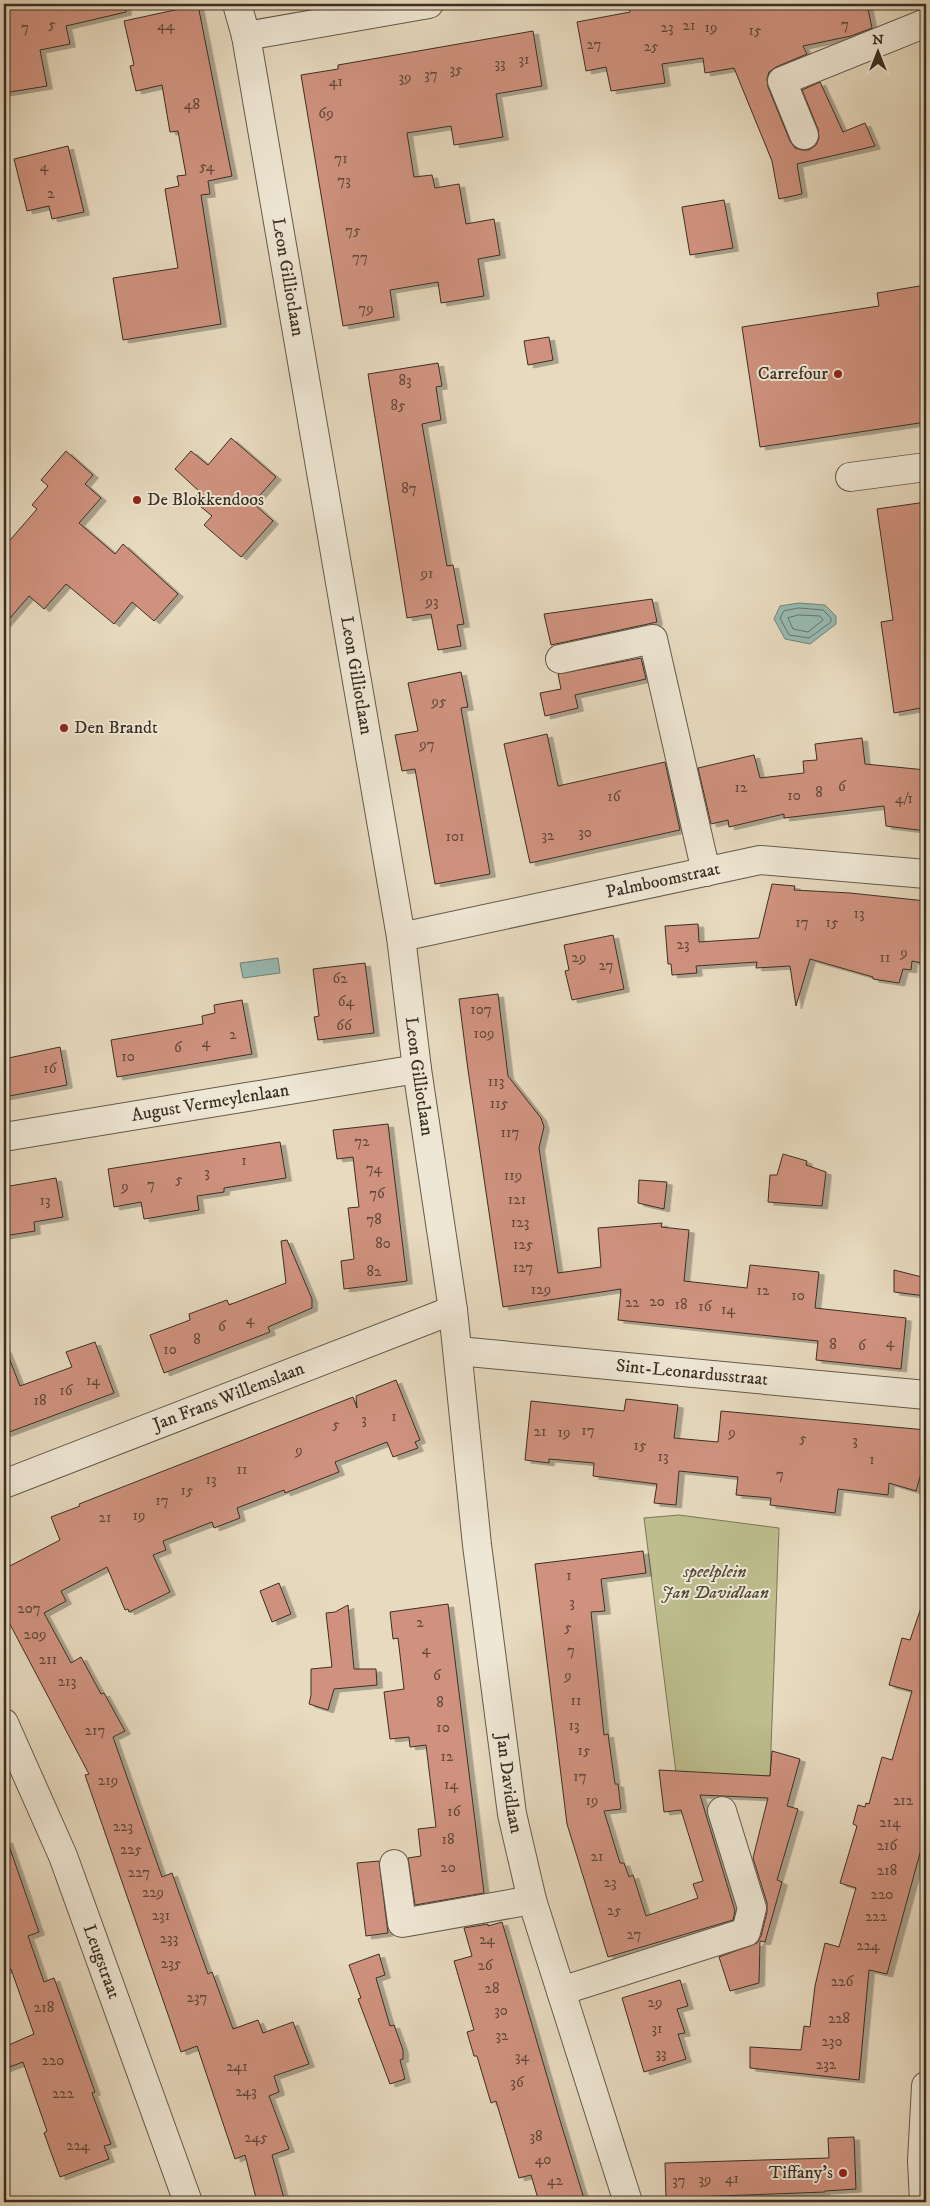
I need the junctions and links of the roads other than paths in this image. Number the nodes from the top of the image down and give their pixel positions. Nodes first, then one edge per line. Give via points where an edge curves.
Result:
1 (237, 4) edge
2 (429, 4) edge
3 (926, 23) edge
4 (246, 36) junction
5 (804, 135) dead end
6 (926, 467) edge
7 (850, 477) dead end
8 (560, 659) dead end
9 (706, 872) junction
10 (926, 874) edge
11 (401, 937) junction
12 (417, 1069) junction
13 (4, 1137) edge
14 (453, 1310) junction
15 (458, 1351) junction
16 (926, 1395) edge
17 (4, 1484) edge
18 (4, 1724) edge
19 (722, 1811) dead end
20 (394, 1864) dead end
21 (532, 1900) junction
22 (561, 1991) junction
23 (926, 2086) edge
24 (925, 2121) edge
25 (188, 2202) edge
26 (628, 2202) edge
27 (924, 2202) edge

1 - 4 street, Leon Gilliotlaan
2 - 4 street
3 - 5 street via 782,81
4 - 11 street, Leon Gilliotlaan
6 - 7 street
8 - 9 street via 653,639
9 - 10 street, Palmboomstraat via 760,860
9 - 11 street, Palmboomstraat
11 - 12 street, Leon Gilliotlaan
12 - 13 street, August Vermeylenlaan
12 - 14 street, Leon Gilliotlaan
14 - 15 street, Leon Gilliotlaan
14 - 17 street, Jan Frans Willemslaan
15 - 16 street, Sint-Leonardusstraat
15 - 21 street, Jan Davidlaan via 477,1545 512,1814
18 - 25 street, Leugstraat via 63,1856
19 - 22 street via 752,1908 746,1932
20 - 21 street via 402,1923
21 - 22 street, Jan Davidlaan
22 - 26 street, Jan Davidlaan
23 - 24 street
24 - 27 street via 922,2161

